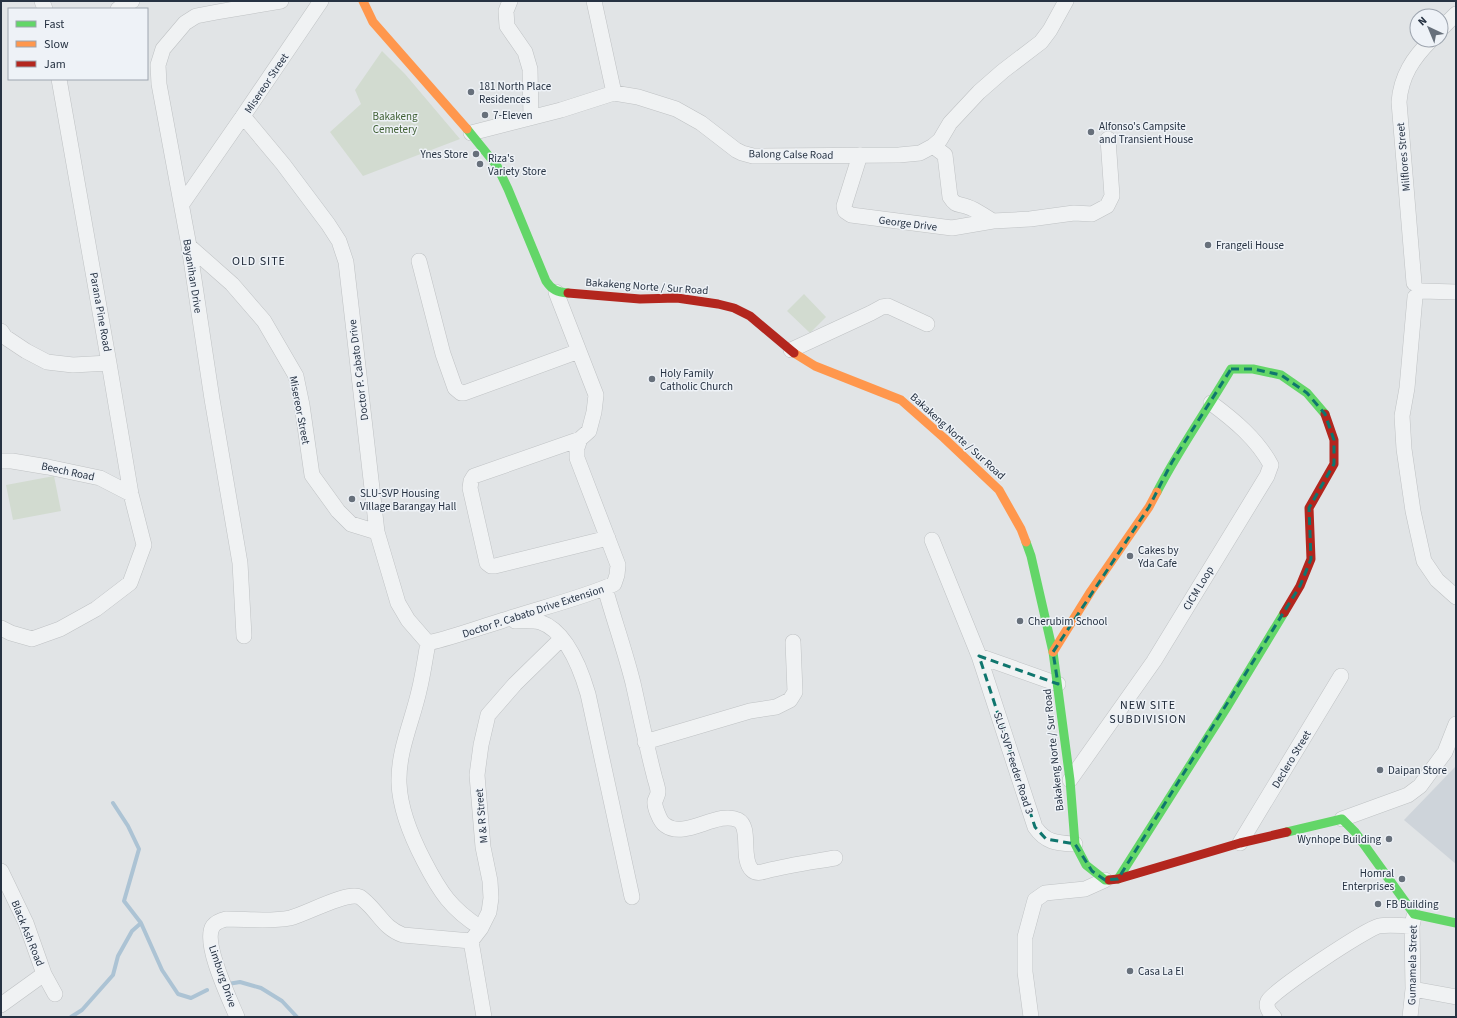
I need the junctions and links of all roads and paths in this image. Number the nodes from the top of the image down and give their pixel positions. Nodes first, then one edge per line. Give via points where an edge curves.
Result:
1 (132, 1) edge
2 (281, 1) edge
3 (321, 1) edge
4 (363, 1) edge
5 (510, 1) edge
6 (594, 1) edge
7 (1066, 1) edge
8 (120, 8) edge
9 (1423, 48) edge
10 (59, 80) edge
11 (614, 93) junction
12 (244, 116) junction
13 (531, 117) junction
14 (471, 133) junction
15 (1108, 139) dead end
16 (933, 146) junction
17 (860, 155) junction
18 (182, 204) junction
19 (993, 221) junction
20 (189, 246) junction
21 (419, 261) dead end
22 (1417, 290) junction
23 (556, 292) junction
24 (1456, 292) edge
25 (927, 324) dead end
26 (1, 331) edge
27 (791, 350) junction
28 (579, 351) junction
29 (110, 363) junction
30 (1211, 403) junction
31 (580, 439) junction
32 (1, 461) edge
33 (130, 494) junction
34 (377, 532) junction
35 (608, 538) junction
36 (932, 540) dead end
37 (605, 588) junction
38 (1456, 597) edge
39 (502, 620) junction
40 (1, 628) edge
41 (244, 636) dead end
42 (561, 639) junction
43 (793, 642) dead end
44 (428, 643) junction
45 (1053, 652) junction
46 (979, 656) junction
47 (1342, 676) dead end
48 (1058, 684) junction
49 (1456, 724) edge
50 (645, 742) junction
51 (1070, 780) junction
52 (1342, 819) junction
53 (1240, 843) junction
54 (1075, 844) junction
55 (835, 858) dead end
56 (1, 871) edge
57 (1112, 879) junction
58 (632, 897) dead end
59 (1413, 920) junction
60 (1456, 922) edge
61 (481, 928) junction
62 (471, 941) junction
63 (44, 974) junction
64 (1413, 989) junction
65 (55, 994) dead end
66 (1456, 997) edge
67 (1, 1005) edge
68 (237, 1017) edge
69 (484, 1017) edge
70 (1031, 1017) edge
71 (1274, 1017) edge
72 (1410, 1017) edge

1 - 8 street
2 - 18 street, Bayanihan Drive via 196,16 185,23 163,49 158,65 159,84
3 - 12 street, Misereor Street
4 - 14 main road via 373,22
5 - 13 street via 506,11 506,26 525,52 530,69
6 - 11 street
7 - 16 street, Balong Calse Road via 1041,42 979,92
9 - 22 street, Milflores Street via 1406,72 1400,88 1399,102
10 - 29 street, Parana Pine Road
11 - 13 street, Balong Calse Road
11 - 17 street, Balong Calse Road via 638,97 676,109 701,123 736,150 753,156
12 - 18 street, Misereor Street
12 - 34 street, Doctor P. Cabato Drive via 283,164 339,242 346,262
13 - 14 street, Balong Calse Road
14 - 23 main road via 497,166 546,281
15 - 19 street, George Drive via 1112,196 1107,206 1092,214 1074,213
16 - 17 street, Balong Calse Road via 920,153
16 - 19 street via 945,155 952,201 957,205 967,206
17 - 19 street, George Drive via 844,206 845,211 851,216 952,228
18 - 20 street, Bayanihan Drive
20 - 34 street, Misereor Street via 232,284 264,321 296,376 312,475 338,511 351,524
20 - 41 street, Bayanihan Drive via 240,563
21 - 28 street via 443,354 455,388 461,393
22 - 24 street
22 - 38 street, Milflores Street via 1408,388 1402,416 1404,449 1413,511 1424,561 1437,580
23 - 27 main road, Bakakeng Norte / Sur Road via 640,299 677,298 718,304 750,316
23 - 28 street, Doctor P. Cabato Drive Extension
25 - 27 street via 888,306 882,307
26 - 29 street via 5,337 47,362 72,366
27 - 45 main road, Bakakeng Norte / Sur Road via 815,366 901,400 999,490 1021,528 1031,556
28 - 31 street, Doctor P. Cabato Drive Extension via 596,395 589,431
29 - 33 street, Parana Pine Road
30 - 45 main road via 1172,462 1149,507
30 - 51 street, CICM Loop via 1233,420 1264,452 1271,464 1267,476 1154,661
30 - 57 main road via 1231,369 1253,369 1281,375 1307,393 1325,414 1334,440 1334,464 1309,508 1311,559 1300,586 1226,706
31 - 35 street, Doctor P. Cabato Drive Extension via 577,458
31 - 35 street via 474,476 470,488 487,563 495,566
32 - 33 street, Beech Road via 48,467 100,478
33 - 40 street, Parana Pine Road via 144,545 130,583 96,609 60,629 32,639
34 - 44 street, Doctor P. Cabato Drive via 398,603 408,620
35 - 37 street, Doctor P. Cabato Drive Extension via 618,565 614,584
36 - 46 street, SLU-SVP Feeder Road 3
37 - 39 street, Doctor P. Cabato Drive Extension
37 - 50 street via 633,683
39 - 42 street via 539,622 554,629
39 - 44 street, Doctor P. Cabato Drive Extension via 452,638
42 - 58 street via 573,654 584,679
42 - 61 street, M & R Street via 514,684 488,715 477,775 483,847 491,887 489,912
43 - 50 street via 795,692 790,700 776,707 750,711
44 - 61 street via 419,692 402,755 399,784 402,804 418,848 442,892 456,909
45 - 48 main road, Bakakeng Norte / Sur Road
46 - 48 street
46 - 54 street, SLU-SVP Feeder Road 3 via 1035,827 1046,838 1056,843
47 - 53 street, Declero Street
48 - 51 main road, Bakakeng Norte / Sur Road
49 - 52 street via 1445,752 1420,786 1408,795
50 - 55 street via 658,792 655,802 659,816 661,821 671,828 678,829 724,818 740,821 743,825 745,850 750,866 758,873
51 - 54 main road, Bakakeng Norte / Sur Road
52 - 53 main road
52 - 59 main road via 1355,832 1402,899
53 - 57 main road
54 - 57 main road, Bakakeng Norte / Sur Road via 1092,871
56 - 63 street, Black Ash Road via 26,923
57 - 70 street via 1085,889 1045,893 1035,900 1024,937 1025,972
59 - 60 main road
59 - 64 street, Gumamela Street
59 - 71 street via 1378,927 1293,980 1267,1002 1267,1008
61 - 62 street, M & R Street
62 - 68 street, Limburg Drive via 403,935 388,927 360,897 338,900 291,918 226,919 214,925 211,942 223,983
62 - 69 street
63 - 65 street, Black Ash Road
63 - 67 street
64 - 66 street
64 - 72 street, Gumamela Street

